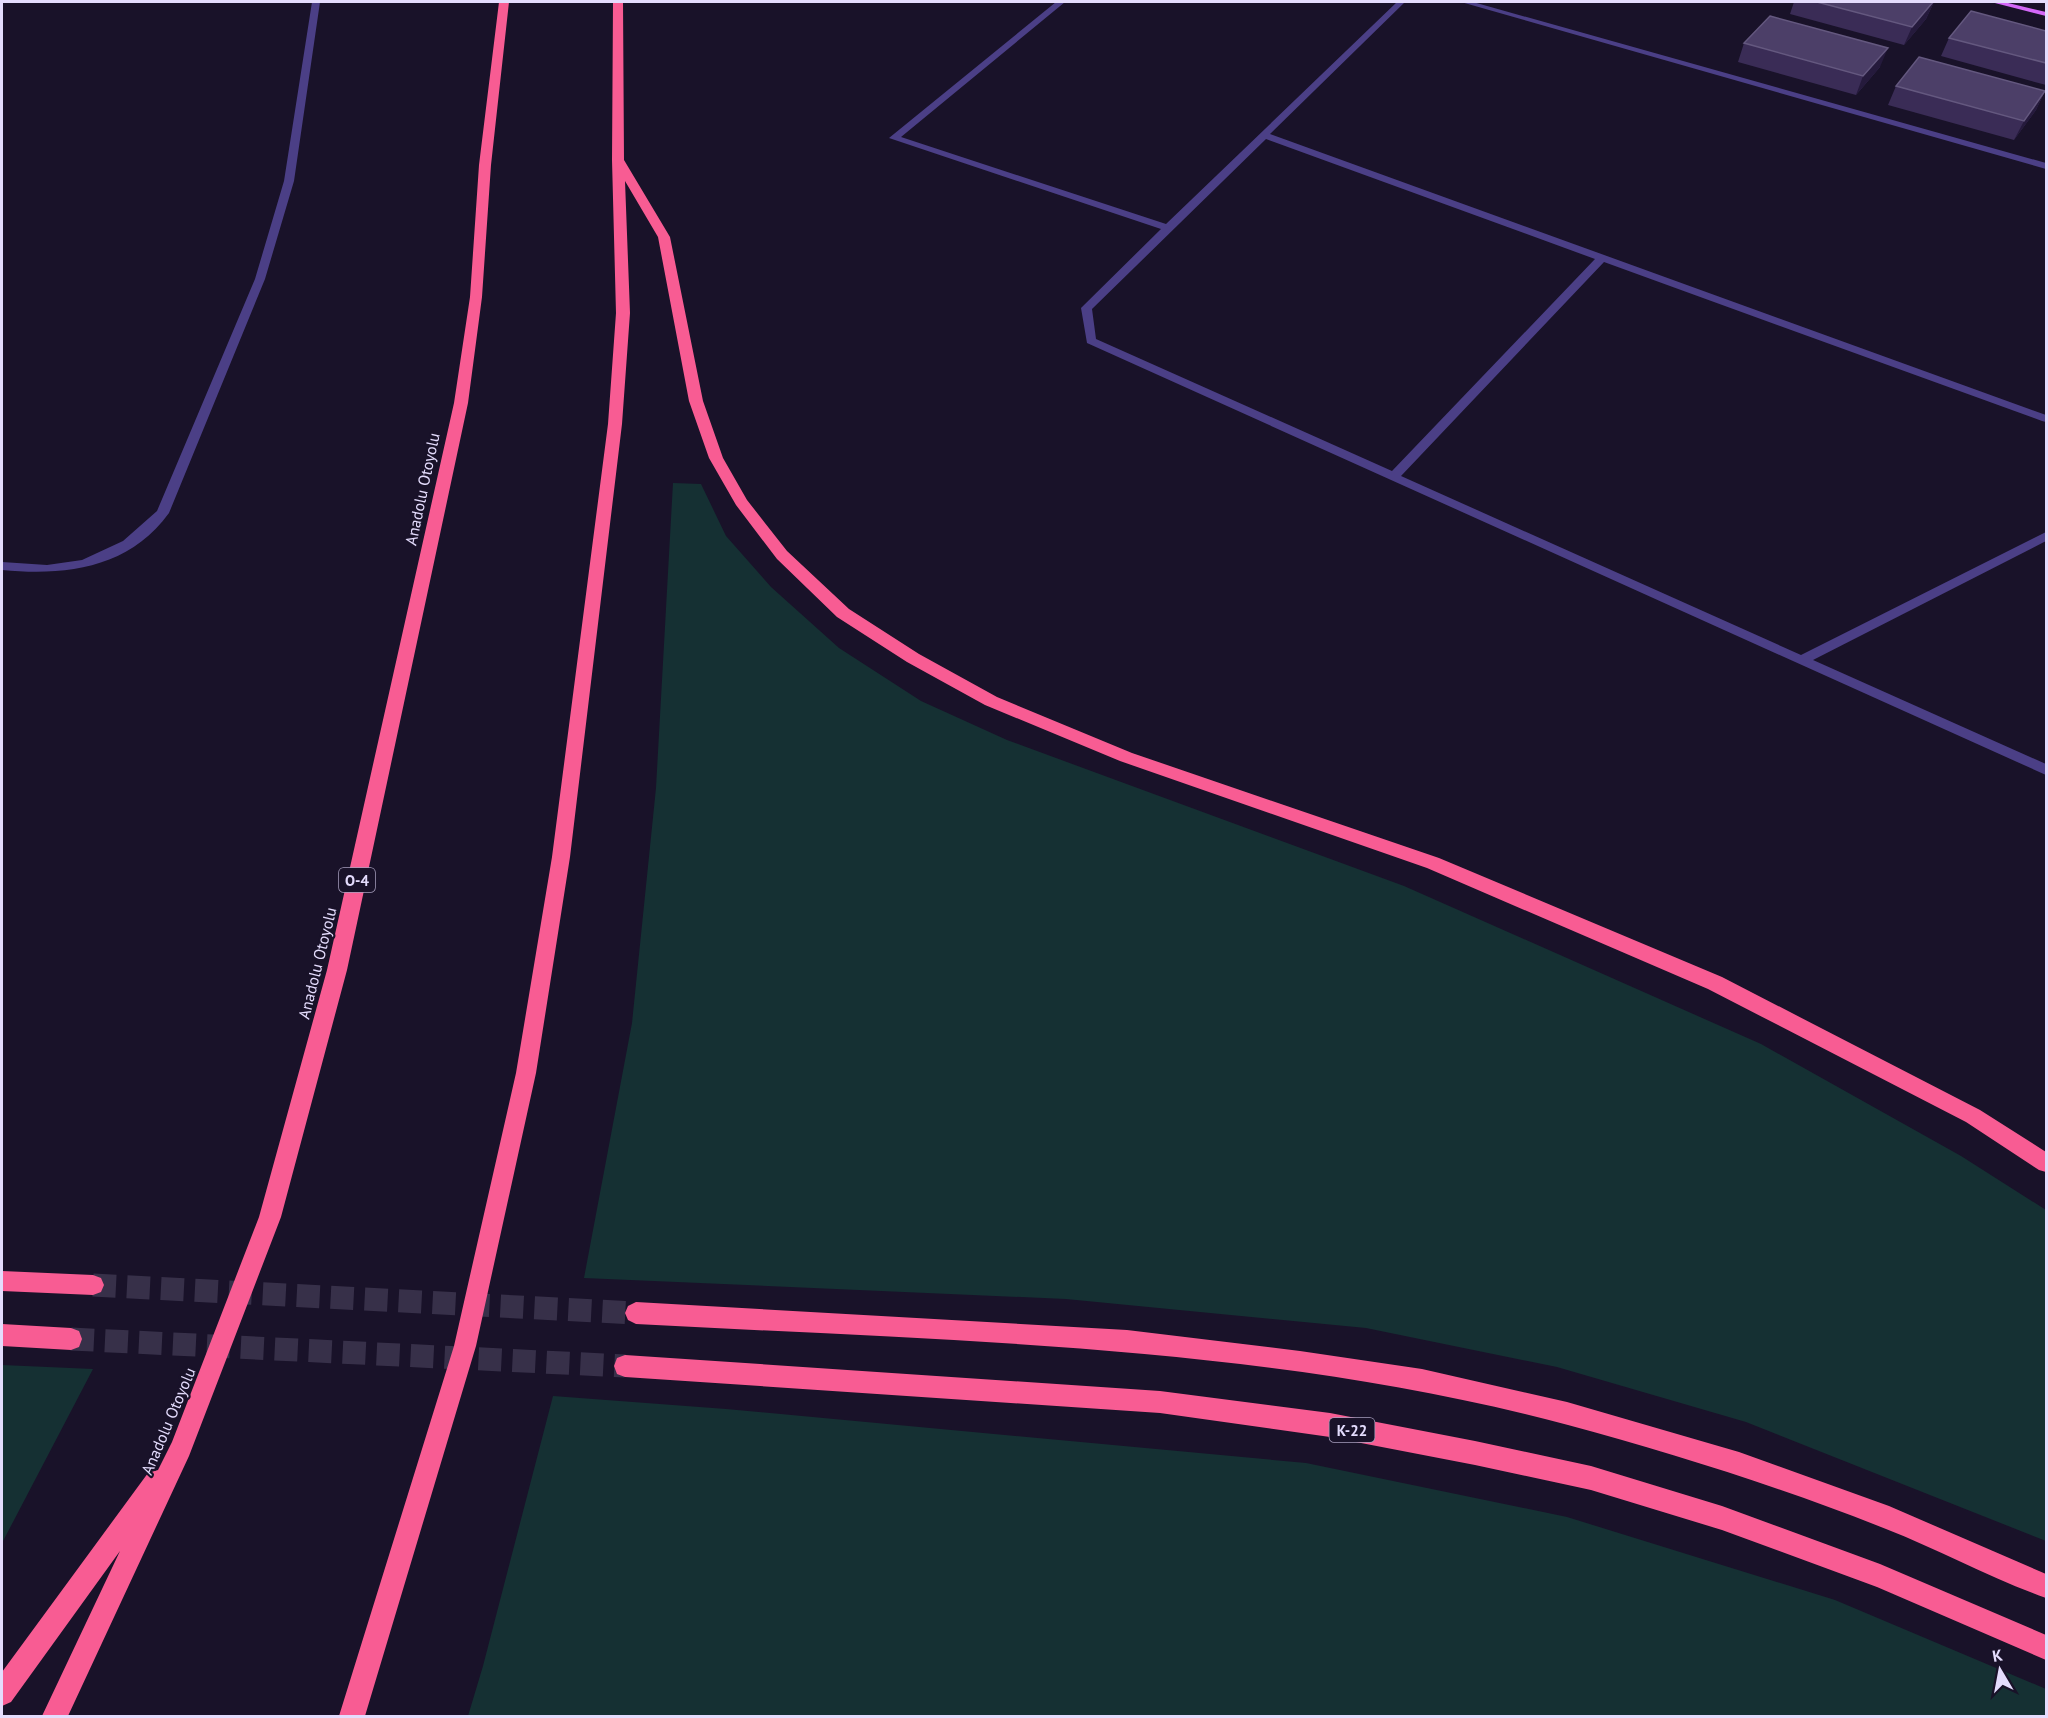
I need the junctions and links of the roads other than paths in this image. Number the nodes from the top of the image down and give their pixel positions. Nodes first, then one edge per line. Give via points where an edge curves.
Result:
1 (316, 2) edge
2 (504, 2) edge
3 (618, 2) edge
4 (1061, 2) edge
5 (1401, 2) edge
6 (1465, 2) edge
7 (1995, 2) edge
8 (2046, 14) edge
9 (1264, 135) junction
10 (618, 160) junction
11 (2046, 166) edge
12 (1168, 228) junction
13 (1602, 258) junction
14 (2046, 419) edge
15 (1394, 476) junction
16 (2046, 536) edge
17 (2, 566) edge
18 (1804, 659) junction
19 (2046, 770) edge
20 (2046, 1163) edge
21 (2, 1281) edge
22 (93, 1285) tunnel mouth
23 (636, 1313) tunnel mouth
24 (2, 1335) edge
25 (71, 1339) tunnel mouth
26 (625, 1366) tunnel mouth
27 (180, 1448) junction
28 (2046, 1586) edge
29 (2046, 1648) edge
30 (2, 1693) edge
31 (55, 1716) edge
32 (352, 1716) edge

1 - 17 street via 289,181 260,279 163,513 121,549 90,563 53,569
2 - 27 highway, Anadolu Otoyolu / O-4 via 485,165 476,297 461,403 340,958 270,1217
3 - 10 highway
4 - 12 street via 894,138
5 - 9 street
6 - 11 street
7 - 8 main road
9 - 12 street
9 - 13 street
10 - 20 highway via 664,237 696,401 716,458 741,502 782,555 843,613 991,701 1126,757 1433,863 1715,983 1973,1116
10 - 32 highway via 623,313 615,424 561,857 526,1073 465,1346
12 - 15 street via 1086,308 1091,341
13 - 14 street
13 - 15 street
15 - 18 street
16 - 18 street
18 - 19 street
21 - 22 highway
23 - 28 highway via 1127,1341 1422,1380 1567,1413 1739,1464 1889,1518
24 - 25 highway
26 - 29 highway, K-22 via 1160,1402 1330,1425 1475,1453 1591,1478 1722,1518 1880,1576
27 - 30 highway
27 - 31 highway, Anadolu Otoyolu / O-4

